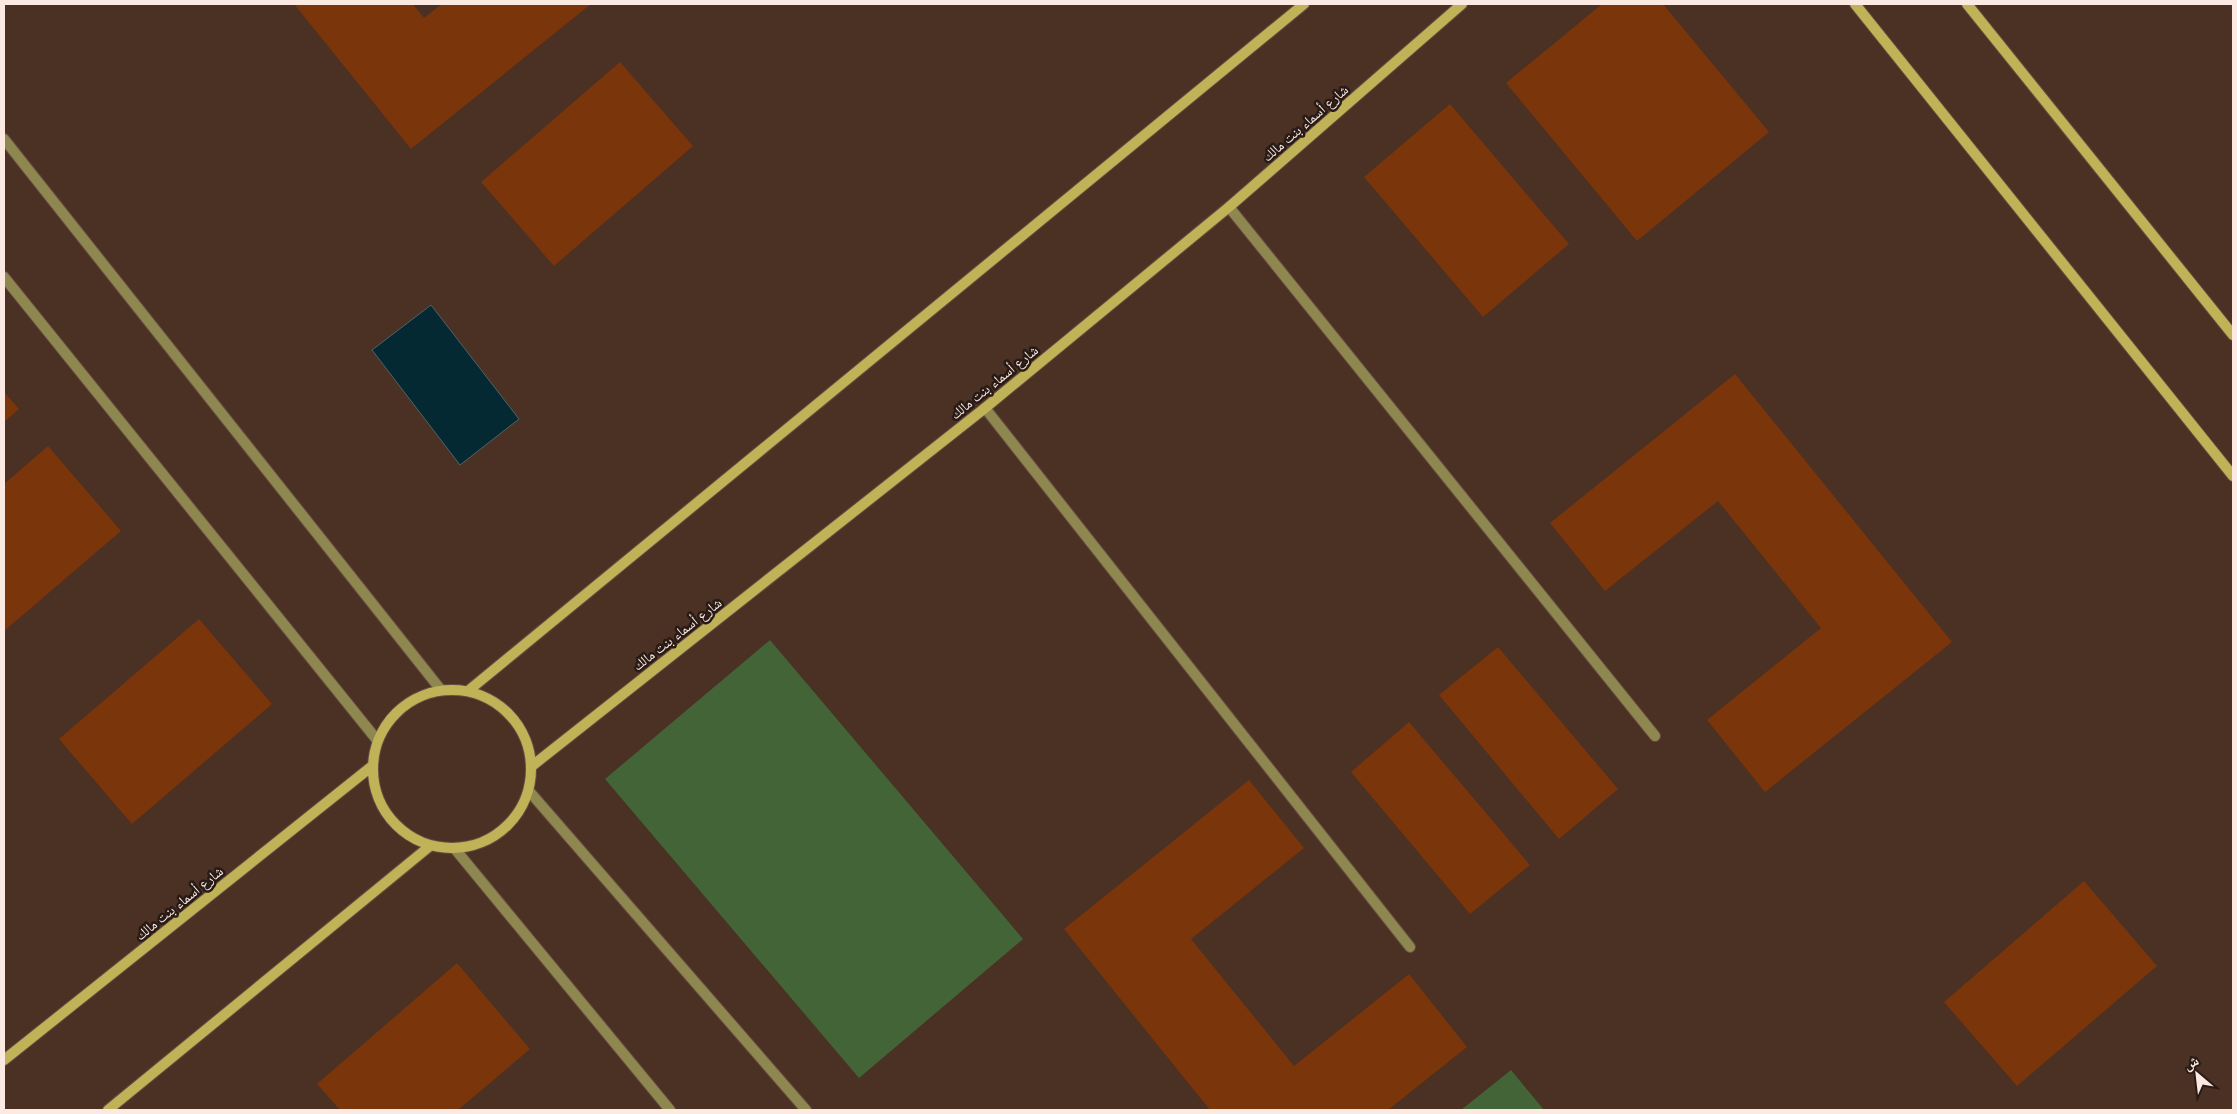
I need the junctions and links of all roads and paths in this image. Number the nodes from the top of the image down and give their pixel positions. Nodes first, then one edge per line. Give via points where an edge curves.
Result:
1 (1304, 4) edge
2 (1462, 4) edge
3 (1855, 4) edge
4 (1967, 4) edge
5 (4, 139) edge
6 (1229, 207) junction
7 (4, 277) edge
8 (2233, 335) edge
9 (985, 408) junction
10 (2233, 476) edge
11 (440, 690) junction
12 (468, 691) junction
13 (1655, 736) dead end
14 (377, 740) junction
15 (532, 766) junction
16 (371, 767) junction
17 (529, 791) junction
18 (430, 846) junction
19 (455, 849) junction
20 (1410, 947) dead end
21 (4, 1060) edge
22 (108, 1110) edge
23 (670, 1110) edge
24 (806, 1110) edge

1 - 12 street
2 - 6 street, شارع أسماء بنت مالك
3 - 10 street
4 - 8 street
5 - 11 street
6 - 9 street, شارع أسماء بنت مالك
6 - 13 street
7 - 14 street
9 - 15 street, شارع أسماء بنت مالك
9 - 20 street
11 - 12 street
11 - 14 street via 414,699 392,716
12 - 15 street via 494,701 515,720 527,742
14 - 16 street
15 - 17 street
16 - 18 street via 375,795 389,819 407,836
16 - 21 street, شارع أسماء بنت مالك
17 - 19 street via 519,814 502,832 479,844
17 - 24 street
18 - 19 street
18 - 22 street
19 - 23 street

